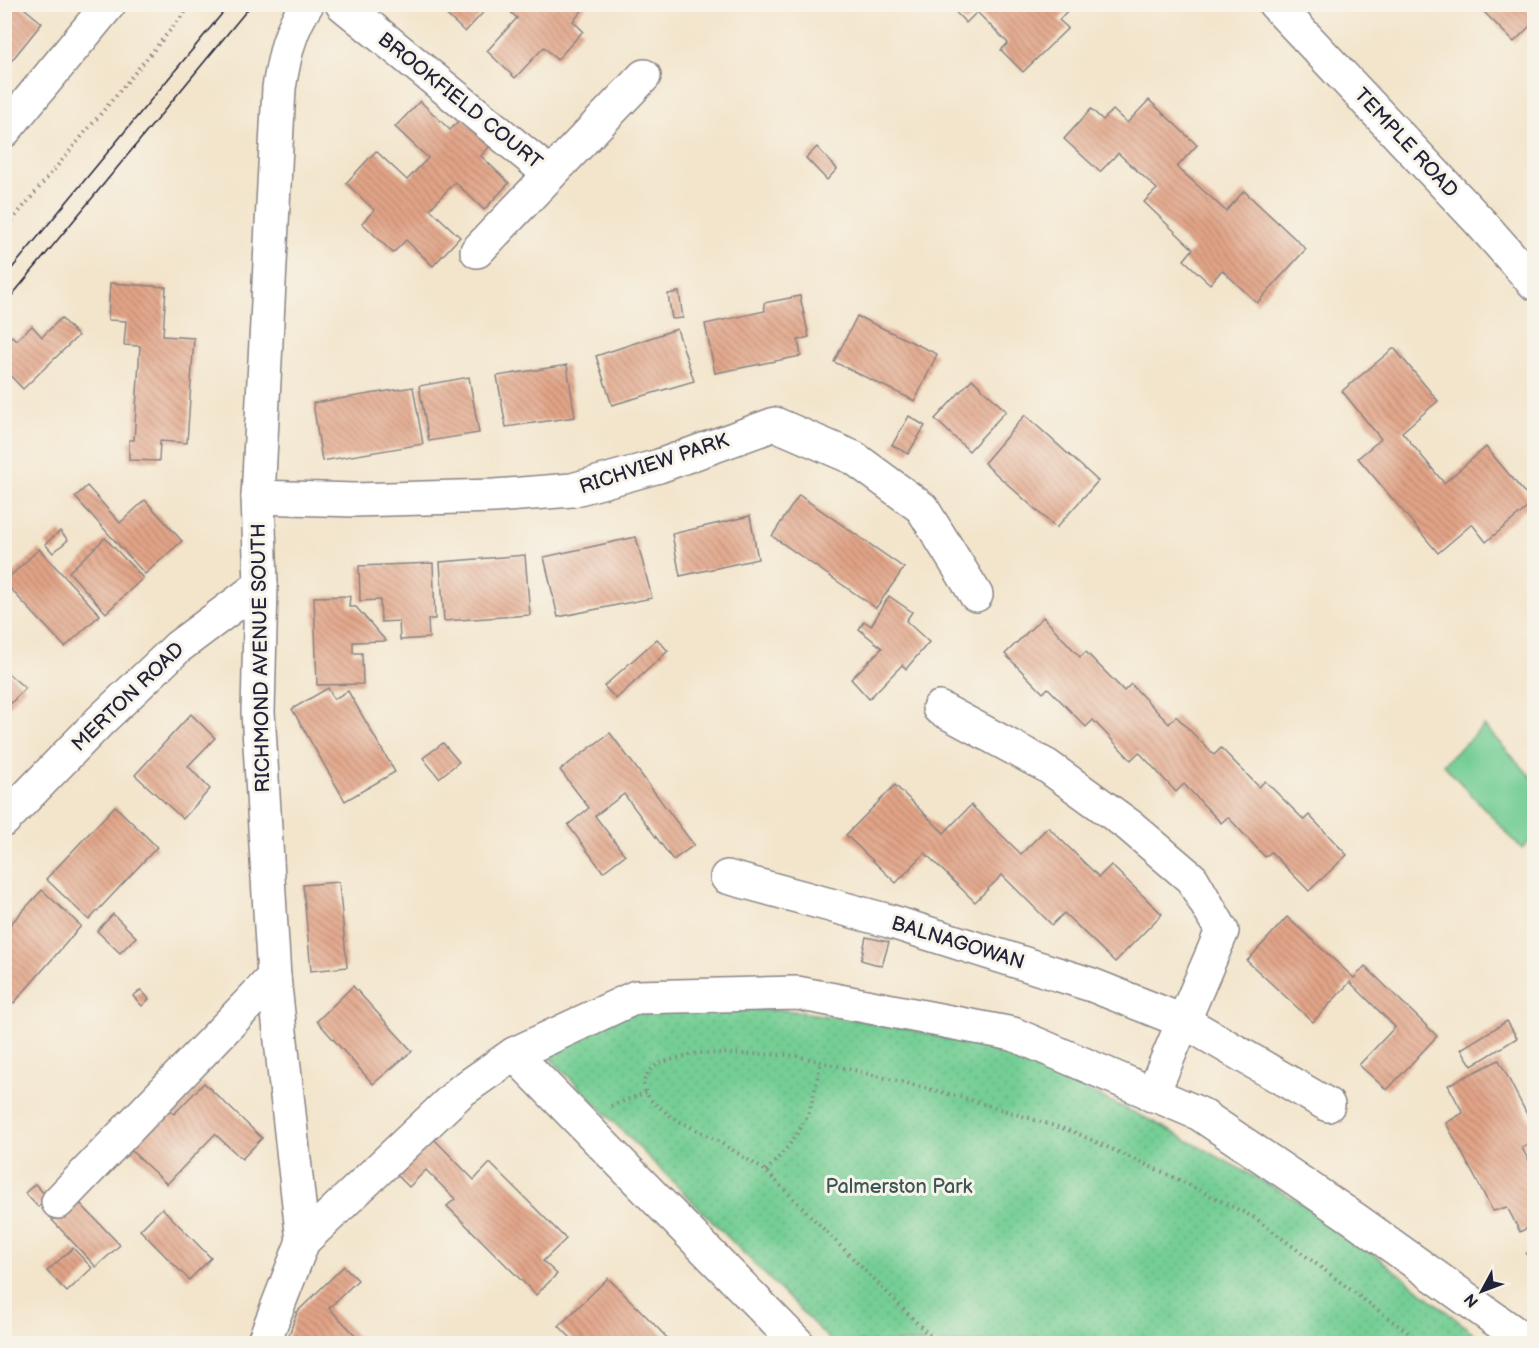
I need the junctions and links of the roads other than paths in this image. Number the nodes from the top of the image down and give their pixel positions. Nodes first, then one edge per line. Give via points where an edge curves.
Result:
1 (109, 4) edge
2 (307, 4) edge
3 (342, 4) edge
4 (1275, 4) edge
5 (644, 76) dead end
6 (4, 131) edge
7 (550, 174) junction
8 (477, 251) dead end
9 (1534, 283) edge
10 (258, 497) junction
11 (261, 585) junction
12 (976, 595) dead end
13 (939, 708) dead end
14 (4, 820) edge
15 (727, 877) dead end
16 (274, 977) junction
17 (1185, 1022) junction
18 (514, 1054) junction
19 (1152, 1095) junction
20 (1328, 1105) dead end
21 (58, 1202) dead end
22 (303, 1240) junction
23 (1526, 1332) edge
24 (263, 1344) edge
25 (798, 1344) edge

1 - 6 street
2 - 10 street, RICHMOND AVENUE SOUTH via 286,48 279,88
3 - 7 street, BROOKFIELD COURT
4 - 9 street, TEMPLE ROAD
5 - 7 street, BROOKFIELD COURT
7 - 8 street, BROOKFIELD COURT
10 - 11 street, RICHMOND AVENUE SOUTH
10 - 12 street, RICHVIEW PARK via 354,500 572,490 659,466 775,424 854,458 922,508
11 - 14 street, MERTON ROAD via 178,647
11 - 16 street, RICHMOND AVENUE SOUTH via 258,712
13 - 17 street via 1047,766 1130,826 1192,879 1222,931
15 - 17 street, BALNAGOWAN via 889,921 1092,985
16 - 21 street
16 - 22 street, RICHMOND AVENUE SOUTH
17 - 19 street
17 - 20 street, BALNAGOWAN
18 - 19 street via 636,997 797,993 1013,1034
18 - 22 street via 461,1091
18 - 25 street
19 - 23 street via 1200,1114
22 - 24 street, RICHMOND AVENUE SOUTH

